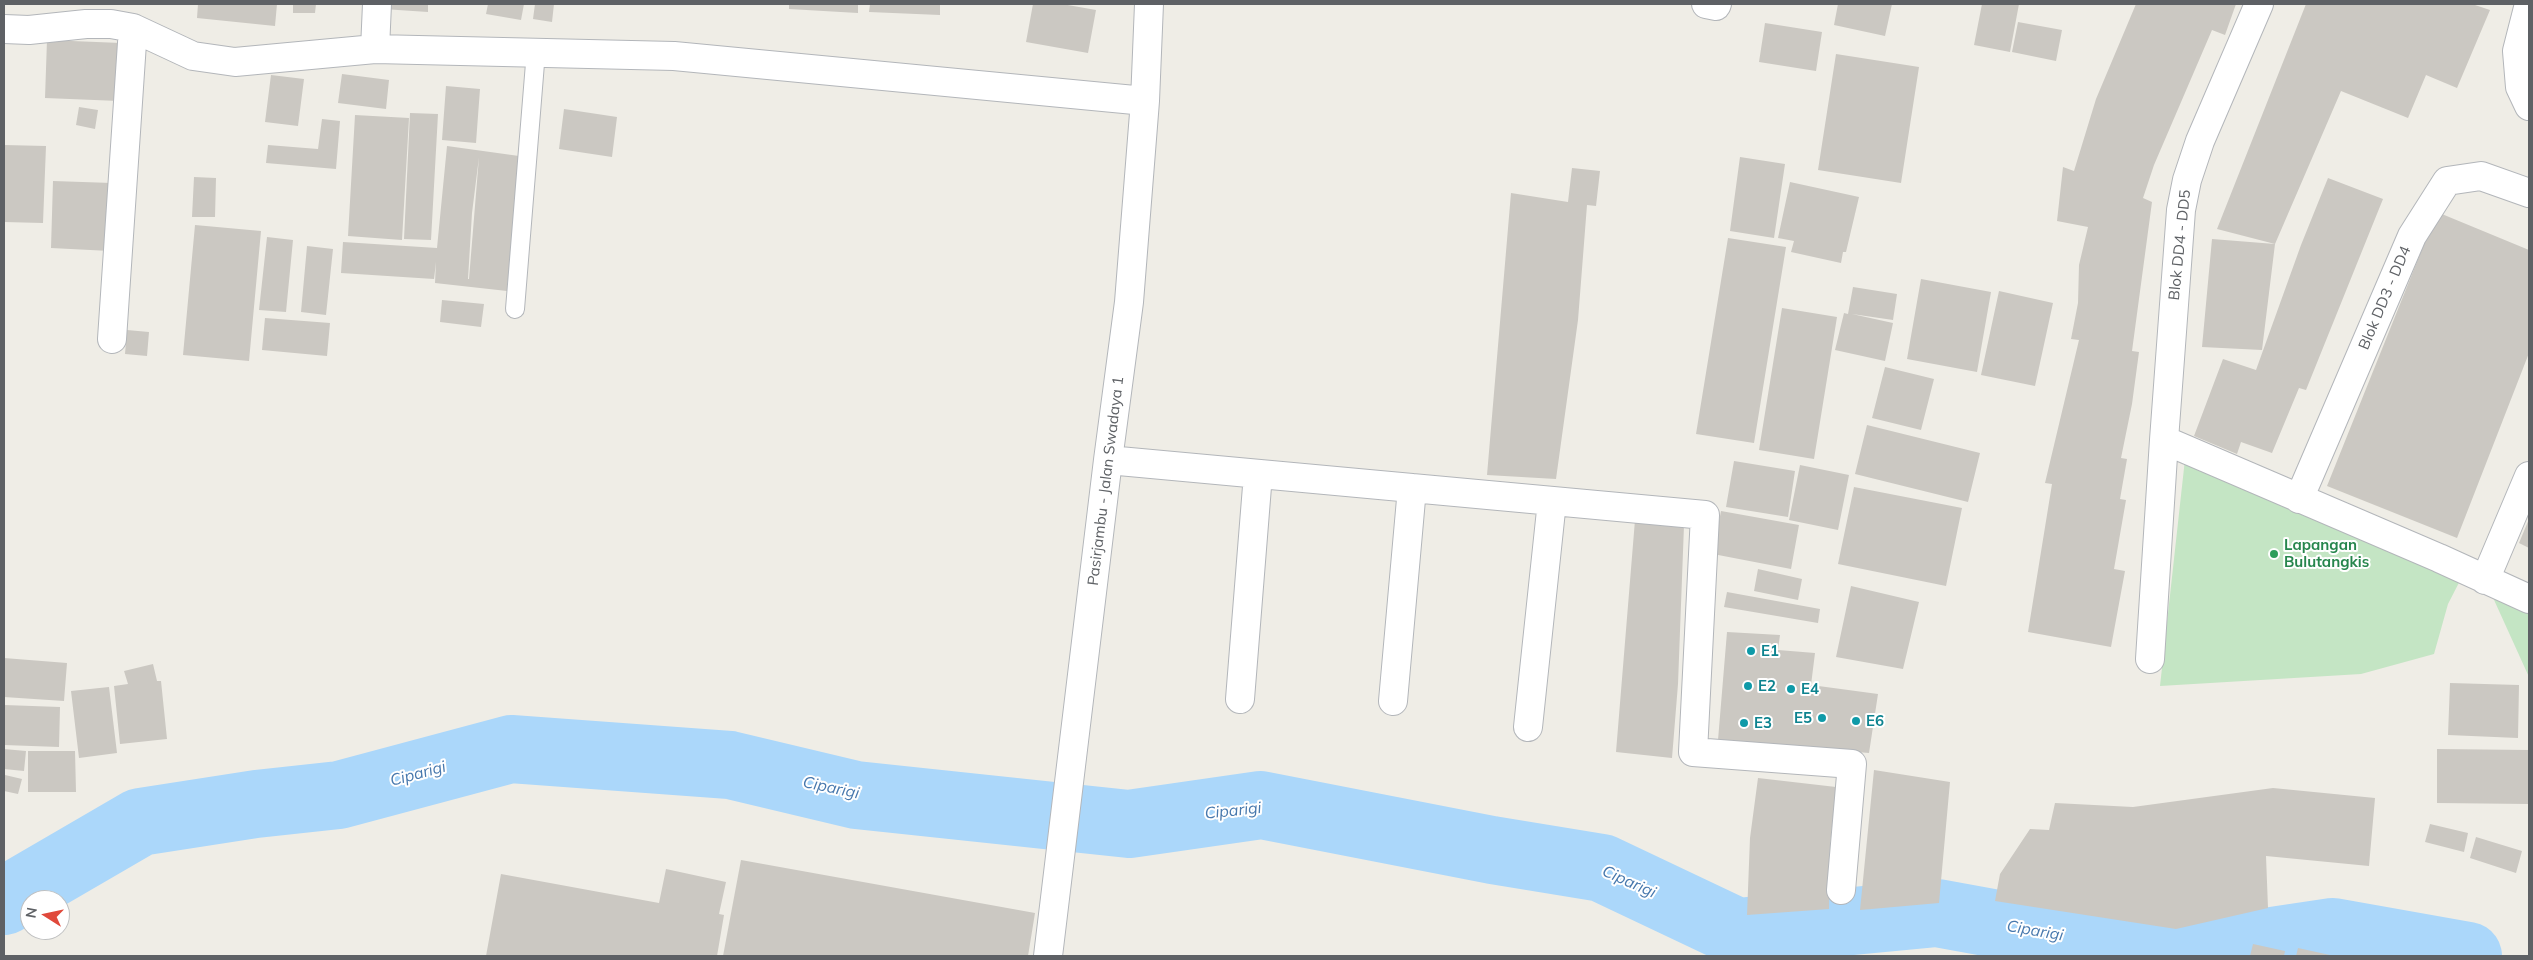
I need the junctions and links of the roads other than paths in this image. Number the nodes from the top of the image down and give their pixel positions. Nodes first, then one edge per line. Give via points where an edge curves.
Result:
1 (377, 4) edge
2 (1149, 4) edge
3 (1706, 4) edge
4 (1717, 4) edge
5 (2259, 4) edge
6 (2529, 4) edge
7 (133, 28) junction
8 (4, 29) edge
9 (374, 48) junction
10 (536, 51) junction
11 (1145, 101) junction
12 (2529, 106) edge
13 (2529, 194) edge
14 (515, 309) dead end
15 (112, 339) dead end
16 (2164, 440) junction
17 (1108, 460) junction
18 (1258, 474) junction
19 (2529, 476) edge
20 (1412, 488) junction
21 (2299, 499) junction
22 (1552, 501) junction
23 (2485, 580) junction
24 (2529, 599) edge
25 (2150, 659) dead end
26 (1240, 699) dead end
27 (1393, 701) dead end
28 (1528, 726) dead end
29 (1841, 890) dead end
30 (1048, 956) edge

1 - 9 street
2 - 11 street, Pasirjambu - Jalan Swadaya 1
3 - 4 street
5 - 16 street, Blok DD4 - DD5 via 2200,141 2187,180 2181,210
6 - 12 street via 2517,51 2520,87
7 - 8 street via 86,24 30,30
7 - 9 street via 193,56 235,62
7 - 15 street
9 - 10 street
10 - 11 street via 713,58
10 - 14 lane
11 - 17 street, Pasirjambu - Jalan Swadaya 1 via 1129,302
13 - 21 street, Blok DD3 - DD4 via 2481,176 2448,181 2412,236
16 - 21 street
16 - 25 street, Blok DD4 - DD5
17 - 18 street
17 - 30 street, Pasirjambu - Jalan Swadaya 1
18 - 20 street
18 - 26 street
19 - 23 street
20 - 22 street
20 - 27 street
21 - 23 street
22 - 28 street
22 - 29 street via 1705,515 1693,752 1852,764
23 - 24 street

